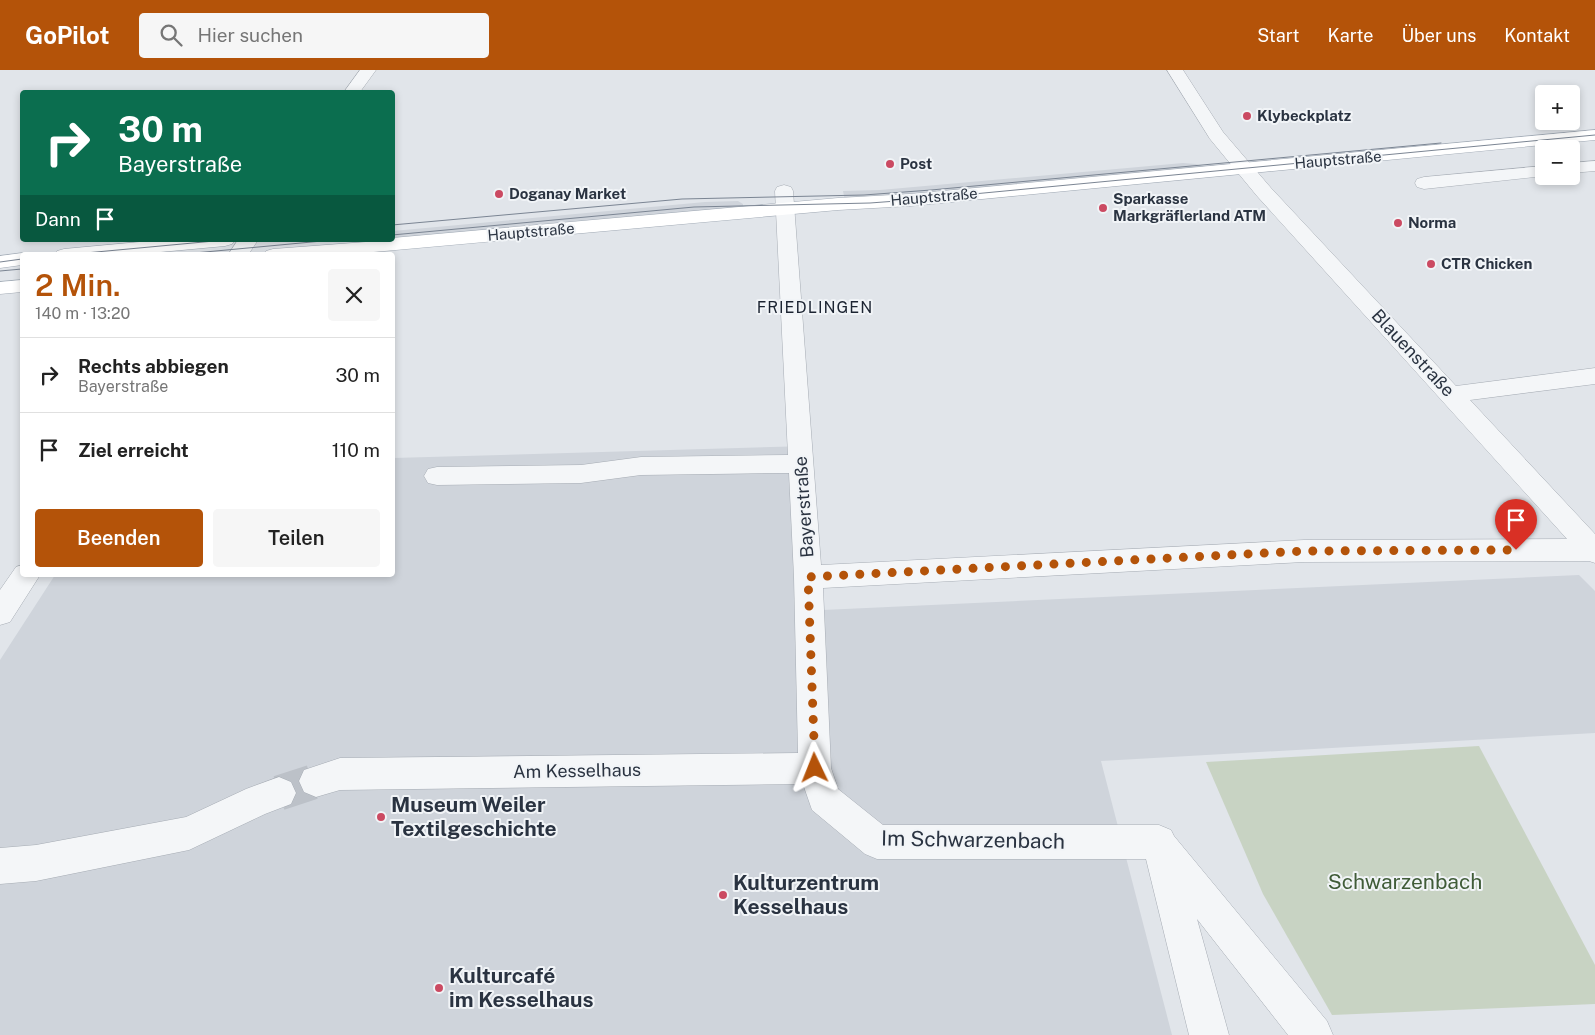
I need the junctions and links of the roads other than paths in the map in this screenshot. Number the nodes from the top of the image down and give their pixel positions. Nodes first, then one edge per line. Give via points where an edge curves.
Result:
1 (368, 70) edge
2 (1175, 70) edge
3 (353, 90) edge
4 (1595, 119) edge
5 (1595, 135) edge
6 (1238, 161) junction
7 (1595, 166) edge
8 (1580, 167) edge
9 (1535, 172) edge
10 (1424, 183) dead end
11 (779, 198) junction
12 (395, 241) edge
13 (204, 242) edge
14 (388, 242) edge
15 (96, 252) edge
16 (300, 252) edge
17 (20, 259) edge
18 (0, 262) edge
19 (20, 286) edge
20 (0, 288) edge
21 (1595, 376) edge
22 (1451, 395) junction
23 (801, 464) junction
24 (437, 476) dead end
25 (1594, 551) edge
26 (25, 577) edge
27 (808, 577) junction
28 (0, 613) edge
29 (815, 768) junction
30 (328, 777) tunnel mouth
31 (279, 793) tunnel mouth
32 (1159, 842) junction
33 (0, 866) edge
34 (1209, 1035) edge
35 (1313, 1035) edge

1 - 3 street
2 - 6 street, Blauenstraße via 1216,135
4 - 6 main road, Hauptstraße
5 - 6 main road, Hauptstraße
6 - 11 main road, Hauptstraße via 910,200 838,204
6 - 22 street, Blauenstraße
7 - 8 street
9 - 10 street
11 - 12 main road, Hauptstraße
11 - 23 street, Bayerstraße
13 - 15 main road
14 - 16 main road, Hauptstraße
17 - 18 main road
19 - 20 main road
21 - 22 street
22 - 25 street, Blauenstraße
23 - 24 street via 641,466 581,474
23 - 27 street, Bayerstraße
25 - 27 street, Bayerstraße via 1304,551
26 - 28 street
27 - 29 street, Im Schwarzenbach
29 - 30 street, Am Kesselhaus
29 - 32 street, Im Schwarzenbach via 824,800 877,842
31 - 33 street via 190,833 36,863
32 - 34 street
32 - 35 street

